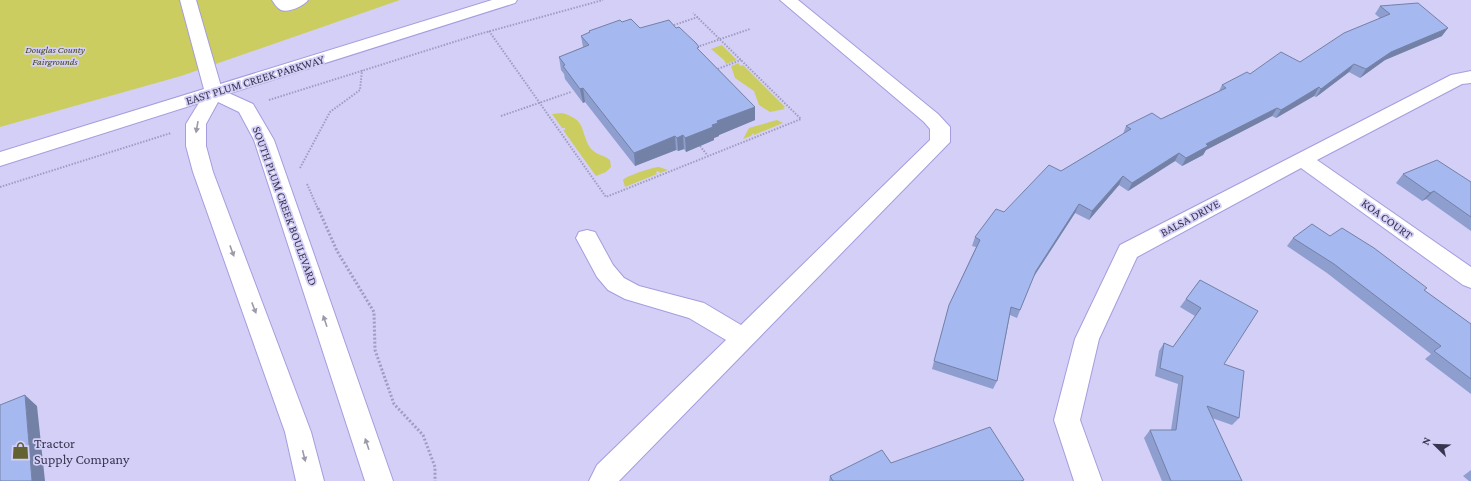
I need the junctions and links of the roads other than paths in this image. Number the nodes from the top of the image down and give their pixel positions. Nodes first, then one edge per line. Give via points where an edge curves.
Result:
1 (188, 0) edge
2 (280, 0) edge
3 (300, 0) edge
4 (509, 0) edge
5 (788, 0) edge
6 (1471, 77) edge
7 (214, 92) junction
8 (1302, 158) junction
9 (0, 159) edge
10 (586, 238) dead end
11 (1471, 279) edge
12 (743, 338) junction
13 (310, 481) edge
14 (380, 481) edge
15 (604, 481) edge
16 (1088, 481) edge

1 - 7 street
2 - 3 street via 285,6
4 - 7 street, EAST PLUM CREEK PARKWAY
5 - 12 street via 931,118 940,128 940,142
6 - 8 street, BALSA DRIVE via 1457,79
7 - 9 street, EAST PLUM CREEK PARKWAY
7 -> 13 street via 196,124 196,146 203,172 295,424
14 -> 7 street, SOUTH PLUM CREEK BOULEVARD via 264,140 246,108
8 - 11 street, KOA COURT
8 - 16 street, BALSA DRIVE via 1128,251 1087,339 1067,420
10 - 12 street via 605,272 616,284 633,293 696,310
12 - 15 street via 607,474

